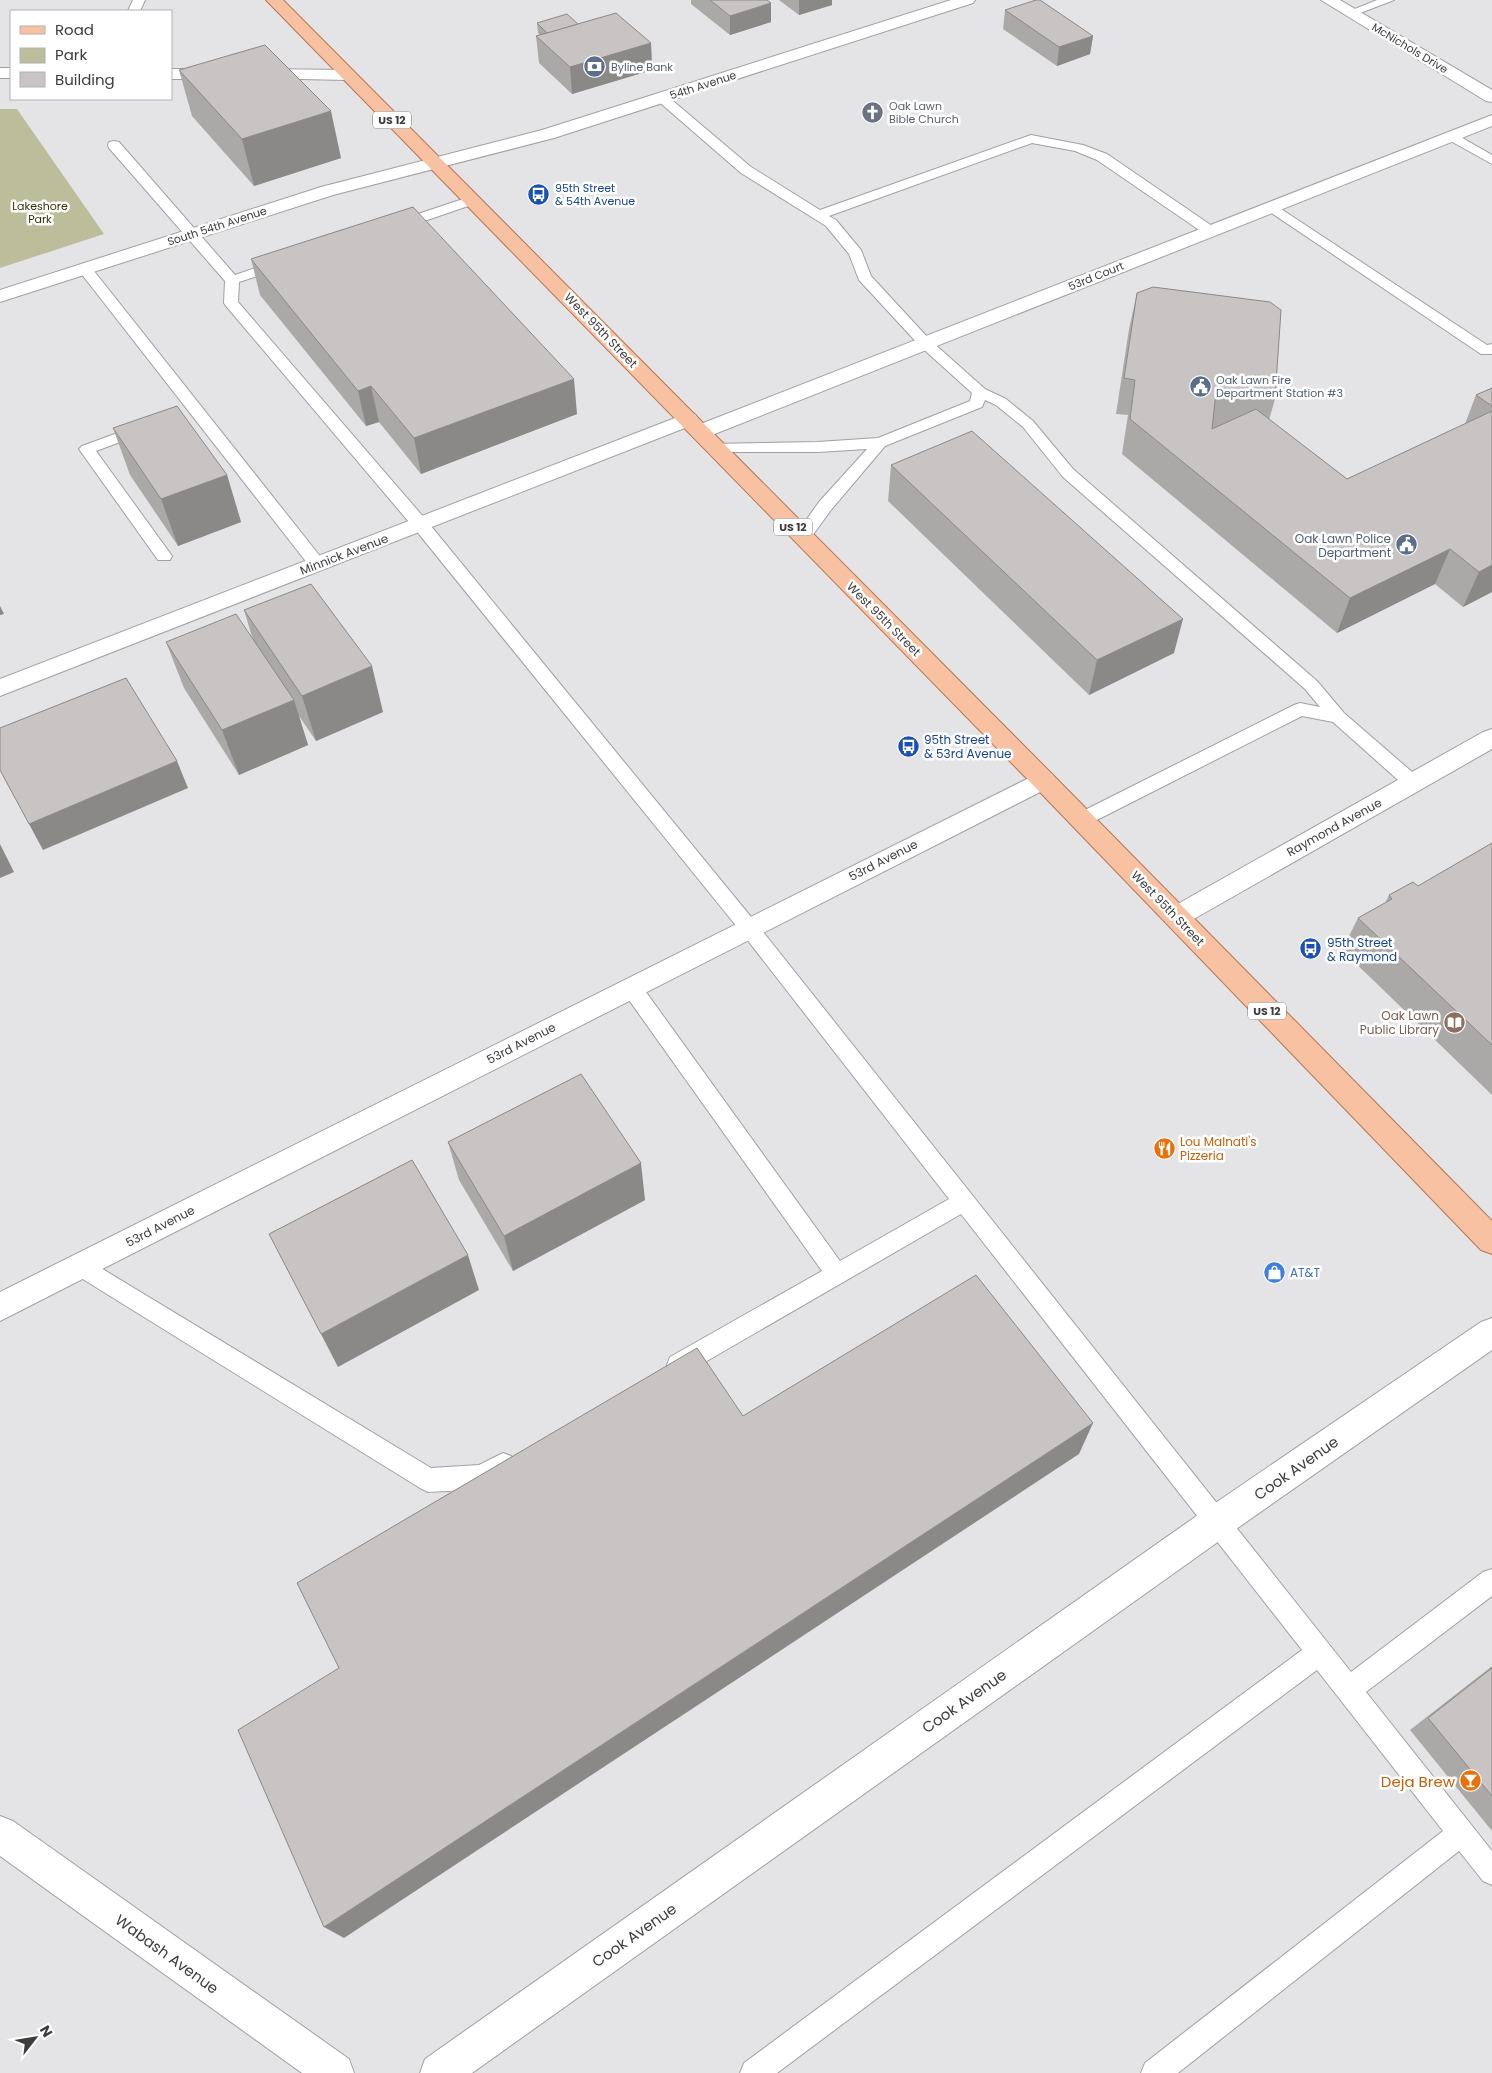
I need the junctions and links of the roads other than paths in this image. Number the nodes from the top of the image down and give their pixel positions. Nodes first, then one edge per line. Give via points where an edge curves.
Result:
1 (274, 0) edge
2 (967, 0) edge
3 (1329, 0) edge
4 (1388, 0) edge
5 (1351, 13) junction
6 (172, 74) edge
7 (347, 75) junction
8 (1492, 97) edge
9 (662, 98) junction
10 (1492, 120) edge
11 (1452, 136) junction
12 (114, 145) dead end
13 (1492, 160) edge
14 (437, 165) junction
15 (472, 200) junction
16 (1272, 206) junction
17 (818, 215) junction
18 (381, 231) edge
19 (1210, 231) junction
20 (191, 234) junction
21 (297, 259) edge
22 (85, 268) junction
23 (232, 280) junction
24 (0, 296) edge
25 (925, 343) junction
26 (1492, 348) edge
27 (980, 392) junction
28 (196, 410) junction
29 (178, 416) edge
30 (160, 423) edge
31 (701, 433) junction
32 (880, 442) junction
33 (420, 524) junction
34 (803, 536) junction
35 (164, 556) edge
36 (317, 564) junction
37 (0, 688) edge
38 (1338, 717) junction
39 (1492, 738) edge
40 (1043, 780) junction
41 (1412, 783) junction
42 (1081, 820) junction
43 (1176, 917) junction
44 (749, 928) junction
45 (631, 987) junction
46 (963, 1202) junction
47 (1492, 1241) edge
48 (80, 1266) junction
49 (837, 1274) junction
50 (0, 1307) edge
51 (1492, 1332) edge
52 (655, 1378) edge
53 (525, 1451) edge
54 (1217, 1522) junction
55 (1492, 1581) edge
56 (1319, 1653) junction
57 (1348, 1690) junction
58 (1461, 1833) junction
59 (0, 1834) edge
60 (1492, 1872) edge
61 (335, 2073) edge
62 (439, 2073) edge
63 (754, 2073) edge
64 (1155, 2073) edge

1 - 7 main road, West 95th Street / US 12
2 - 9 street, 54th Avenue
3 - 5 street, McNichols Drive
4 - 5 lane
5 - 8 street, McNichols Drive
6 - 7 street
7 - 14 main road, West 95th Street / US 12
9 - 14 street, 54th Avenue
9 - 17 lane via 746,170
10 - 11 street, 53rd Court
11 - 13 lane
11 - 16 street, 53rd Court
12 - 20 lane
14 - 15 main road, West 95th Street / US 12
14 - 20 street, South 54th Avenue via 327,191
15 - 18 lane
15 - 31 main road, West 95th Street / US 12
16 - 19 street, 53rd Court
16 - 26 lane via 1486,351
17 - 19 lane via 1031,139 1078,148 1102,158
17 - 25 lane via 831,223 856,253 864,277
19 - 25 street, 53rd Court
20 - 22 street, South 54th Avenue
20 - 23 lane
21 - 23 lane
22 - 24 street, South 54th Avenue
22 - 28 lane
23 - 33 lane via 231,303
25 - 27 lane
25 - 31 street, 53rd Court
27 - 32 lane via 977,404
27 - 38 lane via 1002,402 1028,424 1068,473 1311,685
28 - 29 lane
28 - 36 lane
30 - 35 lane via 87,449
31 - 32 lane via 818,447
31 - 33 street, Minnick Avenue
31 - 34 main road, West 95th Street / US 12
32 - 34 lane via 830,499
33 - 36 street, Minnick Avenue
33 - 44 lane
34 - 40 main road, West 95th Street / US 12
36 - 37 street, Minnick Avenue
38 - 41 lane
38 - 42 lane via 1300,709
39 - 41 street, Raymond Avenue
40 - 42 main road, West 95th Street / US 12
40 - 44 street, 53rd Avenue
41 - 43 street, Raymond Avenue
42 - 43 main road, West 95th Street / US 12
43 - 47 main road, West 95th Street / US 12
44 - 45 street, 53rd Avenue
44 - 46 lane
45 - 48 street, 53rd Avenue
45 - 49 lane
46 - 49 lane
46 - 54 lane
48 - 50 street, 53rd Avenue
48 - 53 lane via 428,1480 482,1476
49 - 52 lane
51 - 54 street, Cook Avenue
54 - 56 lane
54 - 62 street, Cook Avenue
55 - 57 lane
56 - 57 lane
56 - 63 lane
57 - 58 lane
58 - 60 lane
58 - 64 lane
59 - 61 street, Wabash Avenue

